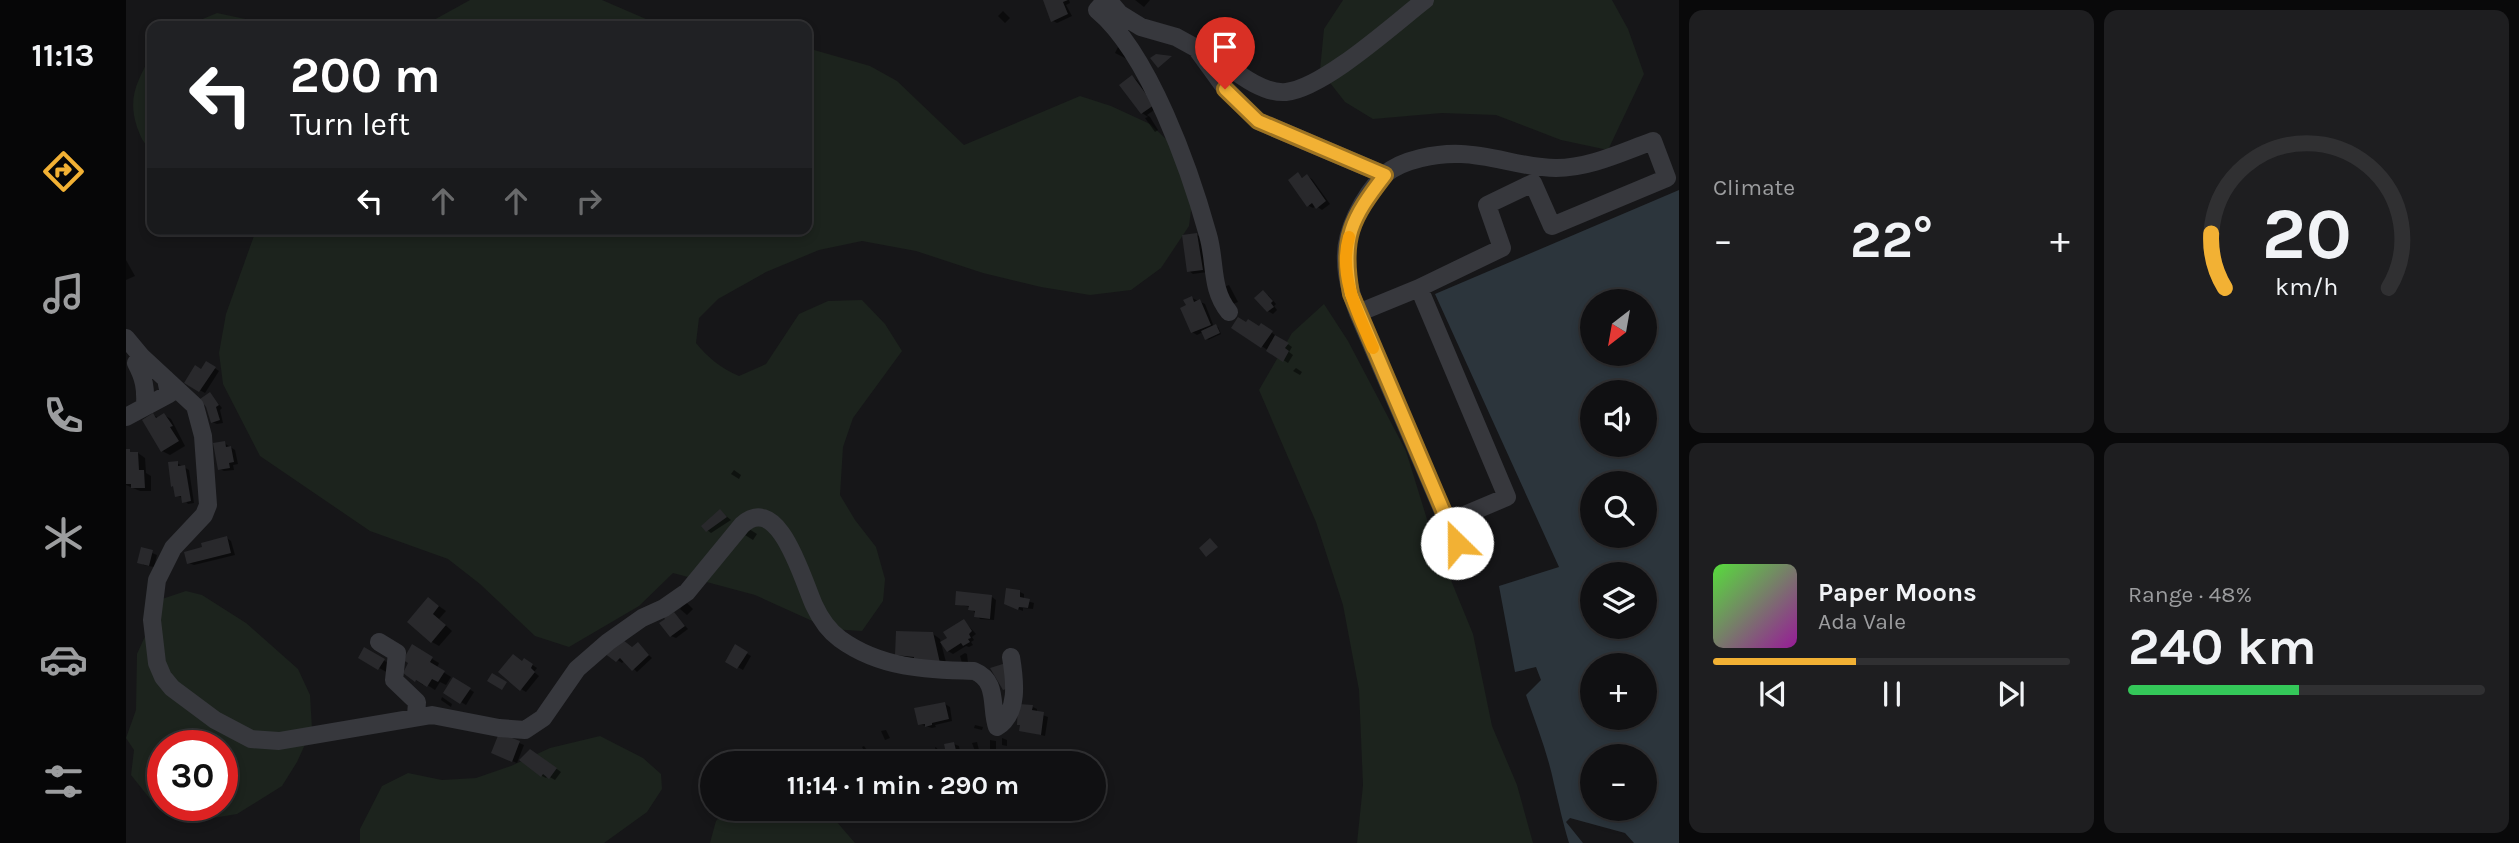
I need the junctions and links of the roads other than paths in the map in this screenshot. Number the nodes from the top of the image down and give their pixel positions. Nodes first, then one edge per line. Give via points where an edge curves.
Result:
1 (1107, 0) edge
2 (1425, 0) edge
3 (1209, 66) junction
4 (1385, 175) junction
5 (1533, 175) junction
6 (1419, 288) junction
7 (1229, 312) dead end
8 (1358, 313) junction
9 (126, 338) edge
10 (141, 356) junction
11 (166, 379) junction
12 (145, 406) junction
13 (126, 417) edge
14 (1448, 522) junction
15 (1465, 563) dead end
16 (379, 642) dead end
17 (1011, 657) dead end
18 (416, 716) junction

1 - 3 street via 1141,27 1196,48
1 - 7 street via 1097,10 1131,49 1166,115 1214,257 1217,294
2 - 3 street via 1355,57 1286,92 1244,78 1218,60
3 - 4 street via 1258,121
4 - 5 street via 1415,160 1458,154 1505,159
4 - 8 street via 1357,213 1346,246
5 - 5 street via 1552,226 1667,178 1653,141 1576,167
5 - 6 street via 1487,205 1502,248
6 - 8 street
6 - 14 street via 1507,497
8 - 14 street
9 - 10 street
10 - 11 street
10 - 12 street via 136,363 144,377
11 - 12 street via 169,394
11 - 18 street via 195,406 200,419 208,505 173,548 158,580 152,635 163,677 182,697 251,738 279,741
12 - 13 street
14 - 15 street
16 - 18 street via 397,653 394,680 417,702
17 - 18 street via 1011,713 996,727 991,691 981,674 889,663 838,638 815,607 779,528 759,516 742,524 687,592 642,618 577,669 532,727 499,728

